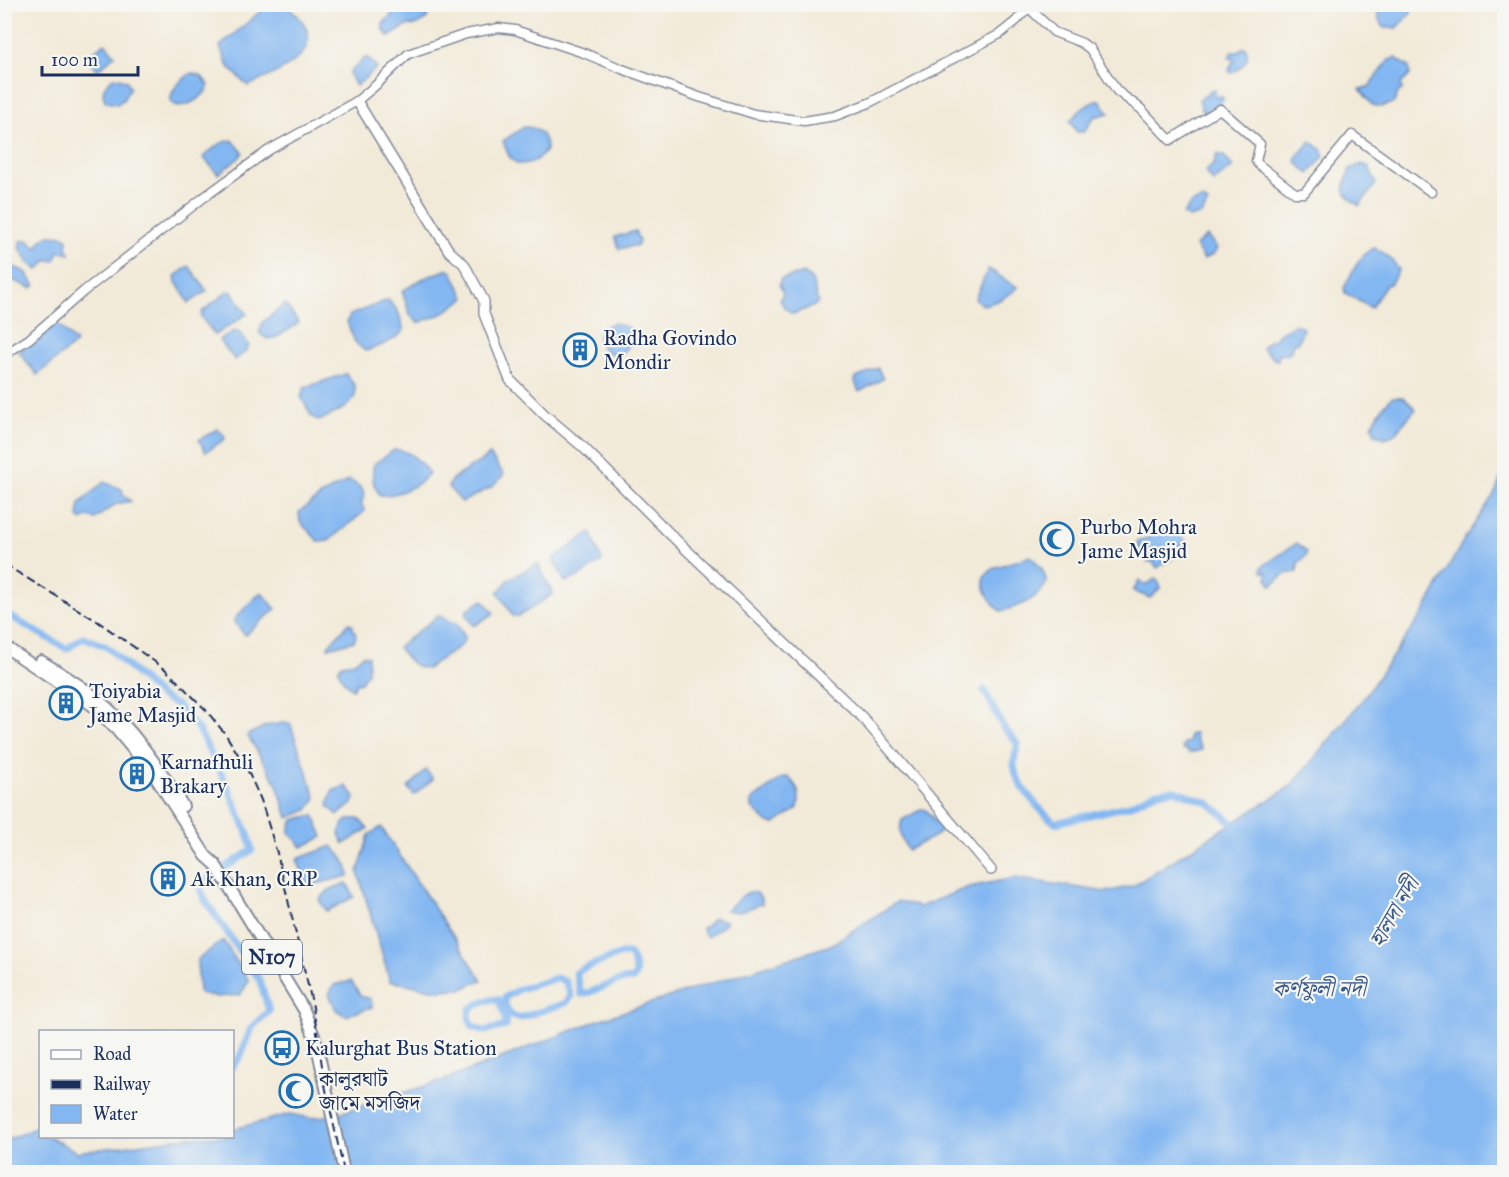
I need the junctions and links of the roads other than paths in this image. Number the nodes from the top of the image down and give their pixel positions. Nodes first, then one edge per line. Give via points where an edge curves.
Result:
1 (1027, 6) edge
2 (357, 101) junction
3 (1431, 192) dead end
4 (4, 354) edge
5 (4, 638) edge
6 (4, 646) edge
7 (215, 864) junction
8 (991, 870) dead end
9 (344, 1173) edge

1 - 2 street via 1000,34 869,103 835,116 804,121 754,114 584,53 500,28 466,34 408,54
1 - 3 street via 1054,32 1090,49 1117,91 1141,109 1170,140 1220,109 1260,144 1258,164 1294,193 1301,194 1352,135
2 - 4 street via 269,150 84,291 29,339
2 - 8 main road via 449,251 468,270 484,301 484,314 510,380 863,718
5 - 7 highway, N107 via 84,688 121,721 168,782
6 - 7 highway, N107 via 92,705 116,729 154,775
7 - 9 highway, N107 via 304,1010 316,1041

